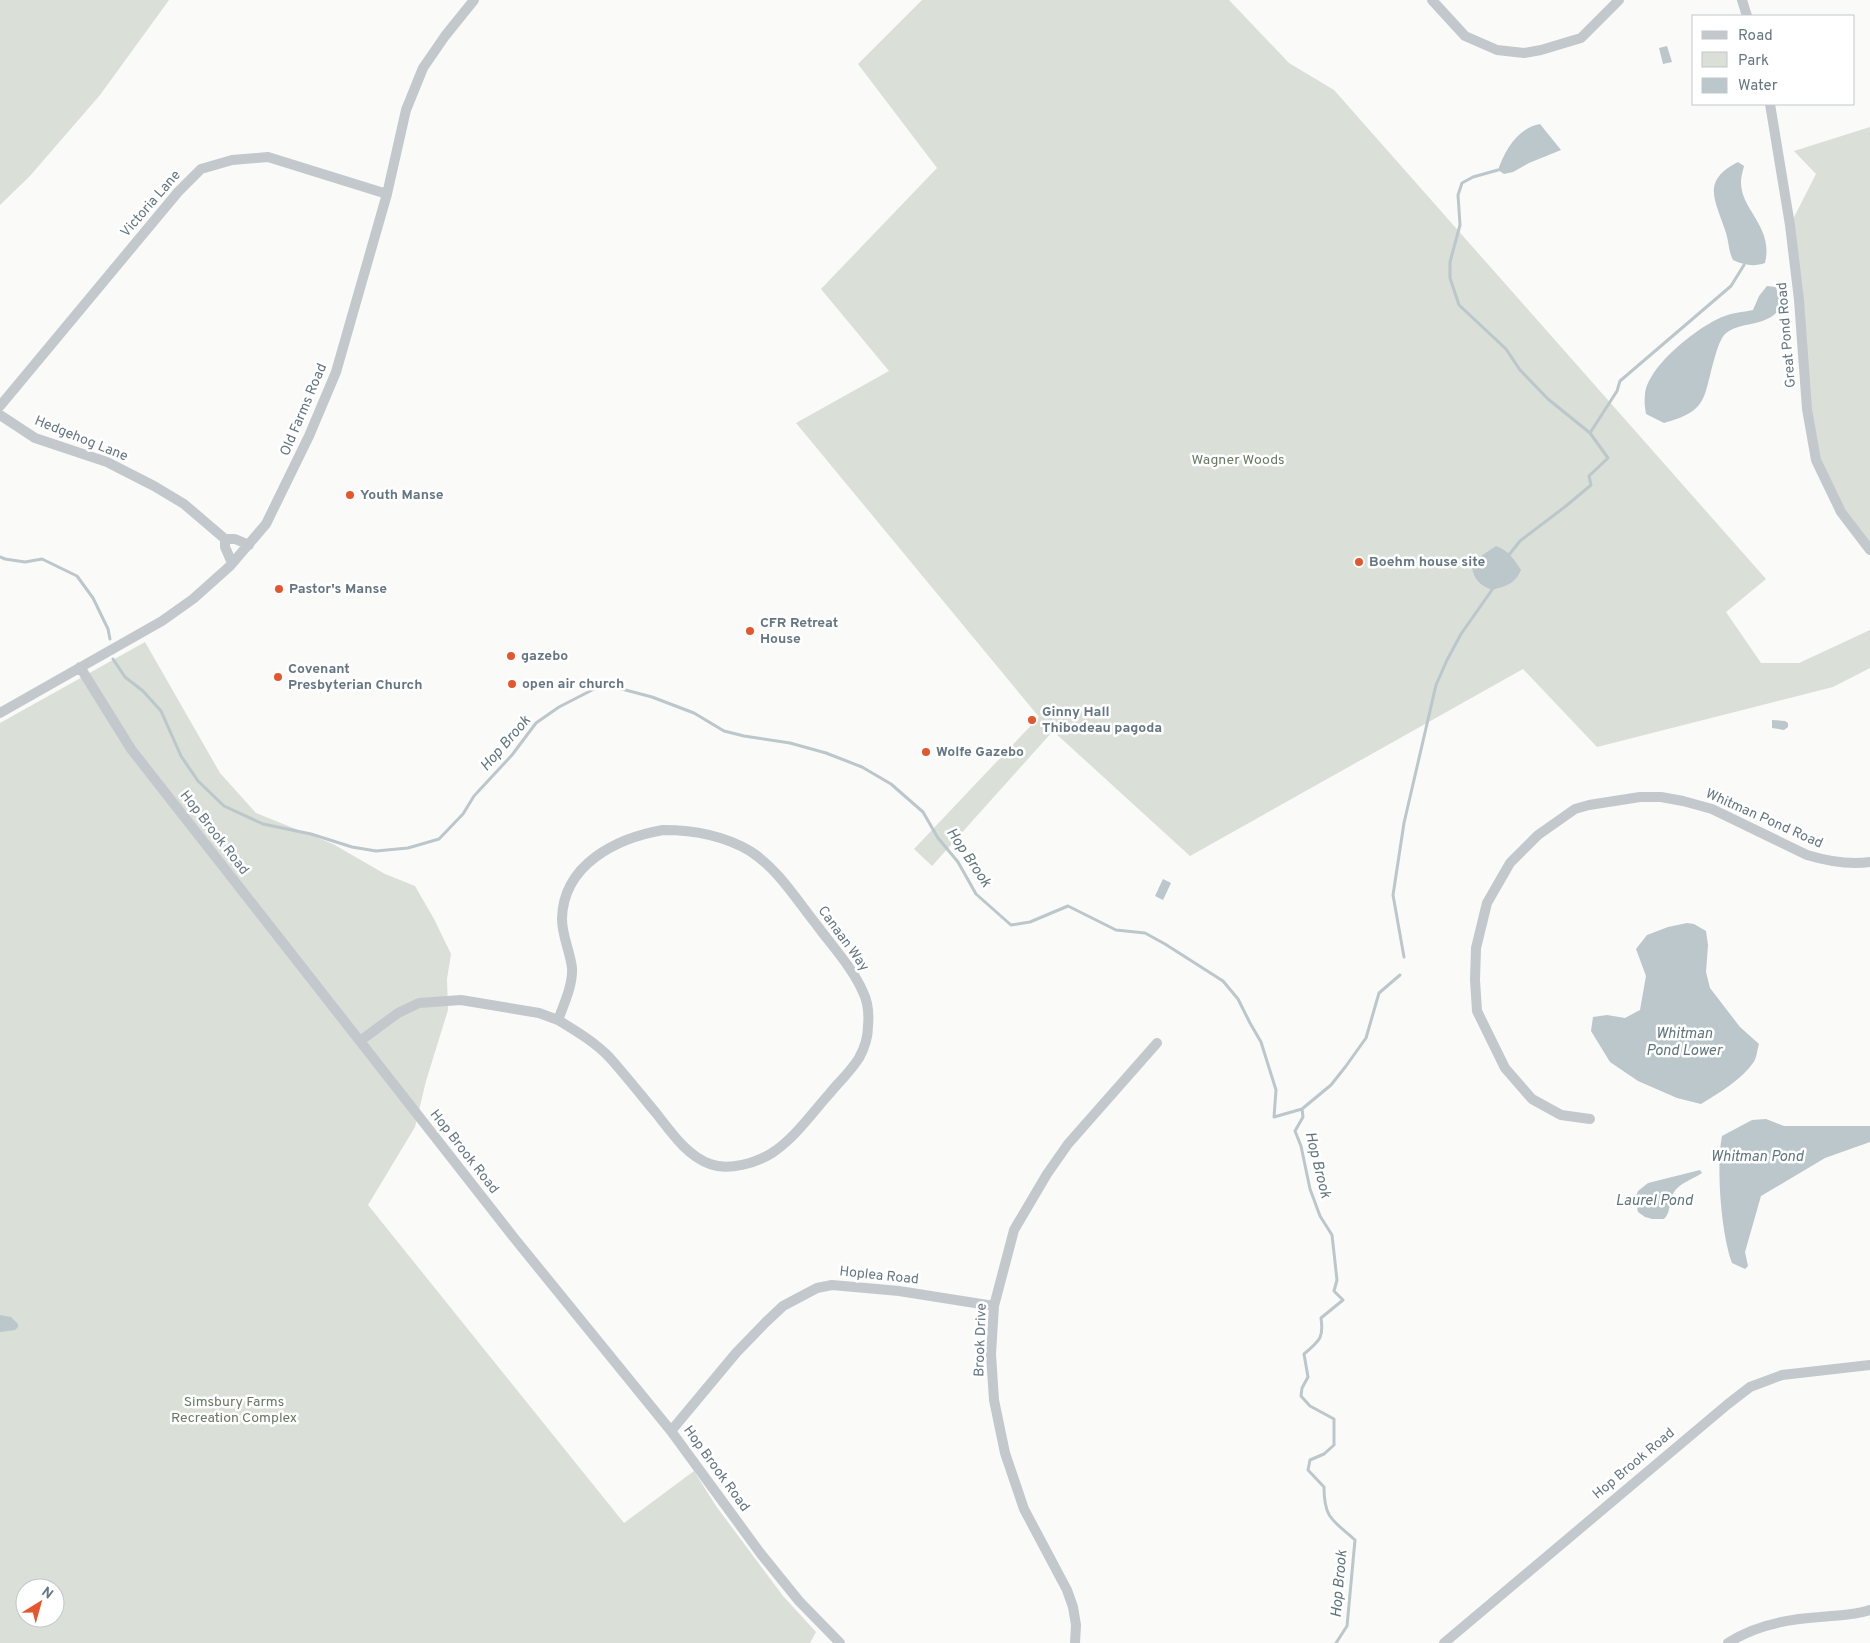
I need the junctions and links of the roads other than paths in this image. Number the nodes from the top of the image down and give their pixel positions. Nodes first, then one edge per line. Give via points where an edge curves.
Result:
1 (474, 0) edge
2 (1432, 0) edge
3 (1619, 0) edge
4 (1742, 0) edge
5 (1747, 15) edge
6 (1770, 105) edge
7 (387, 194) junction
8 (0, 406) edge
9 (0, 415) edge
10 (225, 539) junction
11 (249, 545) junction
12 (1870, 550) edge
13 (232, 563) junction
14 (80, 667) junction
15 (0, 713) edge
16 (1870, 862) edge
17 (558, 1020) junction
18 (360, 1041) junction
19 (1157, 1042) dead end
20 (1590, 1119) dead end
21 (994, 1306) junction
22 (1870, 1365) edge
23 (671, 1431) junction
24 (1870, 1610) edge
25 (840, 1643) edge
26 (1074, 1643) edge
27 (1444, 1643) edge
28 (1728, 1643) edge

1 - 7 street, Old Farms Road via 423,68 406,110
2 - 3 street via 1464,36 1497,50 1524,53 1581,38
4 - 5 street
6 - 12 street, Great Pond Road via 1790,225 1816,460 1841,512
7 - 8 street, Victoria Lane via 268,157 232,160 201,169 178,192
7 - 11 street, Old Farms Road via 336,372 281,495 266,524
9 - 10 street, Hedgehog Lane via 35,438 107,462 154,486 184,504
10 - 11 street, Hedgehog Lane
10 - 13 street
11 - 13 street, Old Farms Road
13 - 14 street, Old Farms Road via 193,599 162,621
14 - 15 street, Old Farms Road
14 - 18 street, Hop Brook Road via 131,749
16 - 20 street, Whitman Pond Road via 1858,864 1807,855 1712,809 1661,797 1640,797 1575,809 1538,835 1510,863 1487,903 1476,948 1477,1012 1505,1068 1532,1099 1561,1115
17 - 17 street, Canaan Way via 609,1057 693,1155 726,1167 754,1162 772,1153 804,1123 859,1057 868,1028 864,994 855,976 774,871 740,846 711,835 663,830 645,833 595,856 571,886 562,918 572,969
17 - 18 street, Canaan Way via 538,1013 461,1000 419,1003 398,1013
18 - 23 street, Hop Brook Road
19 - 21 street, Brook Drive via 1068,1144 1047,1174 1014,1230
21 - 23 street, Hoplea Road via 899,1291 832,1285 817,1288 783,1306 766,1322
21 - 26 street, Brook Drive via 994,1400 1005,1454 1024,1509 1073,1607
22 - 27 street, Hop Brook Road via 1782,1375 1750,1387
23 - 25 street, Hop Brook Road via 761,1554 799,1601
24 - 28 street via 1848,1616 1800,1618 1769,1624

